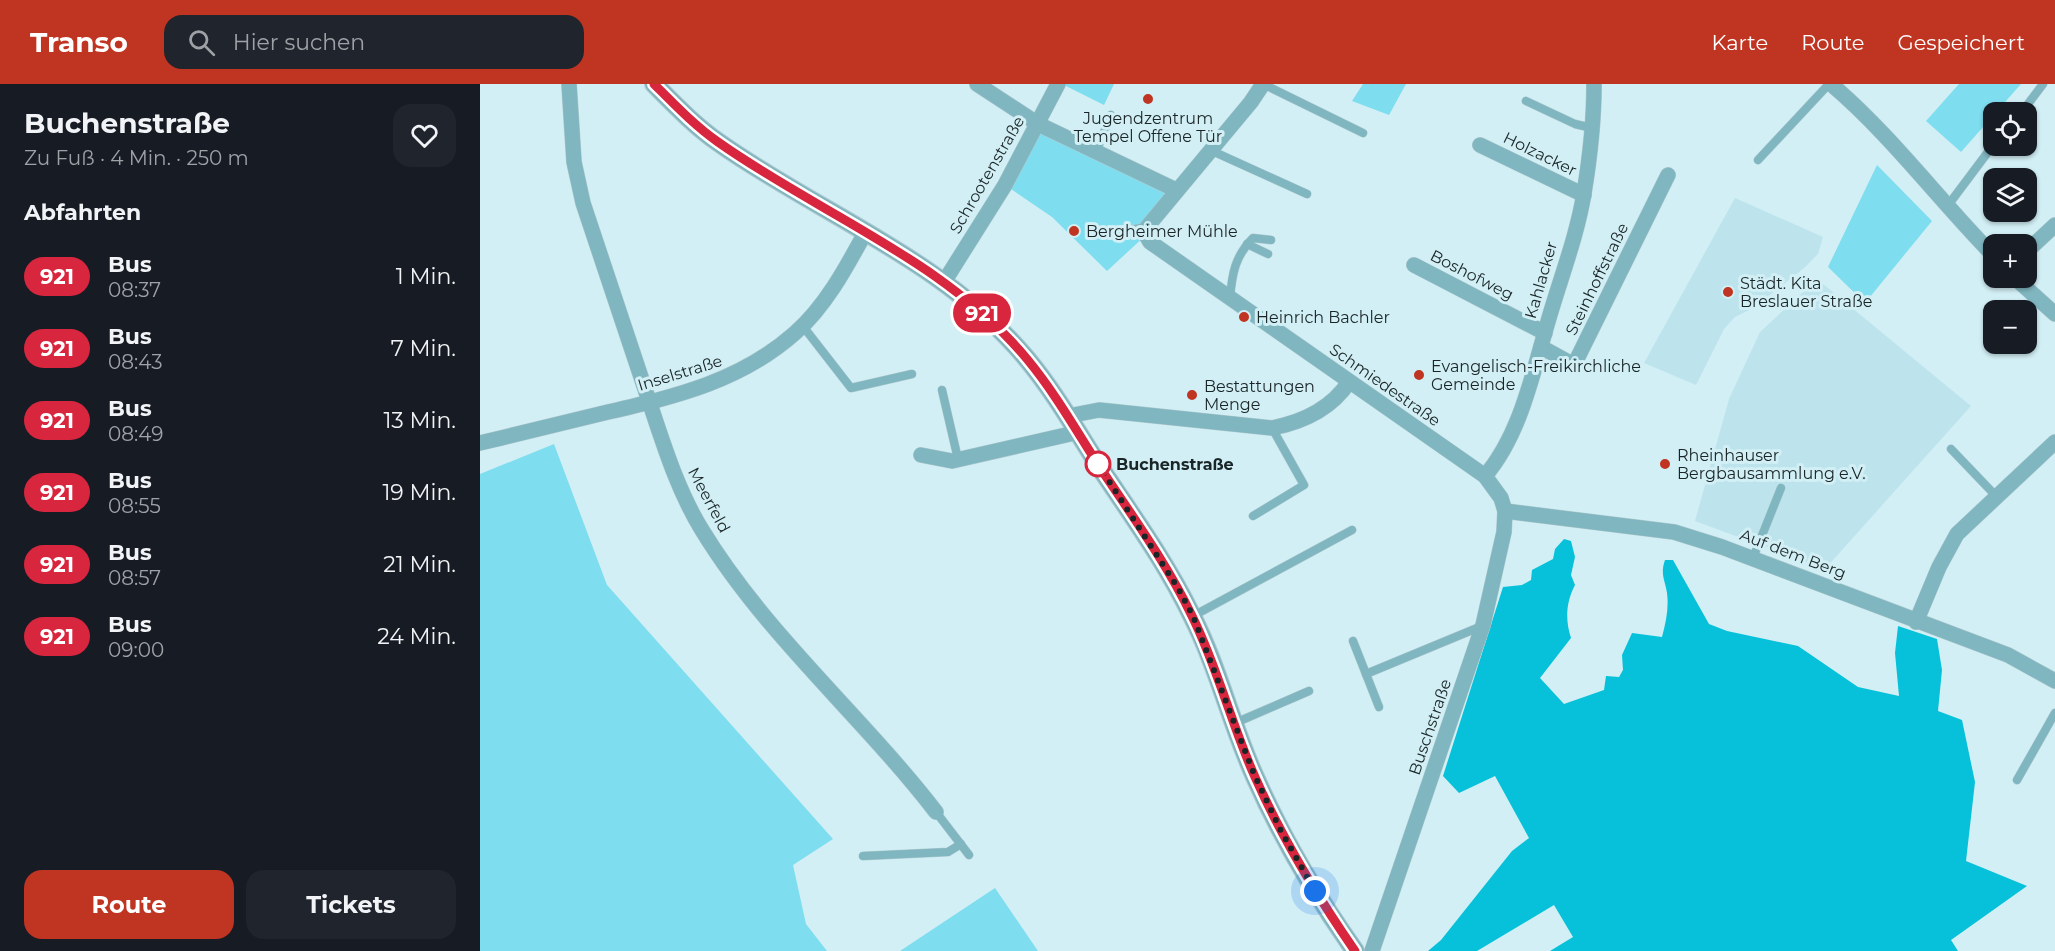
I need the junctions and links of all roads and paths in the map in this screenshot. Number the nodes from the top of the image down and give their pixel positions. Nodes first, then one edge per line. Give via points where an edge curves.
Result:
1 (569, 84) edge
2 (654, 84) edge
3 (977, 84) edge
4 (1263, 84) edge
5 (1594, 84) edge
6 (1830, 84) edge
7 (2043, 84) edge
8 (1057, 91) edge
9 (1526, 102) dead end
10 (2030, 102) edge
11 (1111, 115) dead end
12 (1038, 124) junction
13 (1592, 128) junction
14 (1363, 133) dead end
15 (1480, 145) dead end
16 (1210, 150) junction
17 (1096, 152) junction
18 (1985, 156) edge
19 (1758, 160) dead end
20 (1668, 175) dead end
21 (1176, 190) junction
22 (1307, 194) dead end
23 (1584, 195) junction
24 (1946, 208) junction
25 (2055, 225) edge
26 (1097, 231) dead end
27 (1146, 231) junction
28 (865, 233) junction
29 (1271, 240) dead end
30 (2037, 242) edge
31 (1247, 244) junction
32 (1983, 245) edge
33 (1268, 254) dead end
34 (1414, 265) dead end
35 (944, 282) junction
36 (2026, 288) edge
37 (1230, 298) junction
38 (2055, 314) edge
39 (802, 325) junction
40 (1543, 340) junction
41 (912, 374) dead end
42 (1349, 382) junction
43 (942, 390) dead end
44 (650, 402) junction
45 (1068, 416) junction
46 (1272, 428) junction
47 (1079, 432) junction
48 (2055, 442) edge
49 (480, 443) edge
50 (1951, 449) dead end
51 (921, 455) dead end
52 (958, 459) junction
53 (1485, 476) junction
54 (1781, 488) dead end
55 (1995, 496) junction
56 (1505, 511) junction
57 (1253, 516) dead end
58 (1352, 530) dead end
59 (1753, 558) junction
60 (1193, 616) junction
61 (1916, 622) junction
62 (1483, 625) junction
63 (1353, 641) dead end
64 (1366, 674) junction
65 (2055, 681) edge
66 (1309, 691) dead end
67 (1379, 707) dead end
68 (2055, 713) edge
69 (1235, 723) junction
70 (2017, 780) dead end
71 (936, 813) joint
72 (960, 844) junction
73 (969, 855) dead end
74 (863, 856) dead end
75 (1355, 951) edge
76 (1372, 951) edge

1 - 44 street, Meerfeld via 574,162 583,203
2 - 28 street via 715,141
3 - 12 street
4 - 14 lane
4 - 16 street
5 - 13 street, Kahlacker
6 - 19 lane
6 - 24 street via 1883,134
7 - 10 lane
8 - 12 street, Schrootenstraße
9 - 13 lane
11 - 17 lane
12 - 17 street
12 - 35 street, Schrootenstraße
13 - 23 street, Kahlacker
15 - 23 street, Holzacker
16 - 21 street
16 - 22 lane
17 - 21 street
18 - 24 lane
20 - 40 street, Steinhoffstraße via 1574,365
21 - 27 street
23 - 40 street, Kahlacker
24 - 32 street
25 - 30 street
26 - 27 lane
27 - 37 street, Schmiedestraße via 1150,242
28 - 35 street
28 - 39 street, Inselstraße via 824,300
29 - 31 lane via 1253,238
31 - 33 lane
31 - 37 lane via 1234,264
34 - 40 street, Boshofweg
35 - 45 street via 998,327 1027,358
36 - 38 street
37 - 42 street, Schmiedestraße
39 - 41 lane via 851,388
39 - 44 street, Inselstraße via 758,361 729,377
40 - 53 street, Kahlacker via 1509,441
42 - 46 street via 1326,408 1295,423
42 - 53 street, Schmiedestraße
43 - 52 lane
44 - 49 street, Inselstraße
44 - 71 street, Meerfeld via 674,473 701,529 735,580 903,770
45 - 46 street via 1099,410
45 - 47 street
46 - 57 lane via 1304,485
47 - 52 street
47 - 60 street
48 - 55 street
50 - 55 lane
51 - 52 street
53 - 56 street, Schmiedestraße
54 - 59 lane
55 - 61 street via 1957,534
56 - 59 street, Auf dem Berg via 1674,532
56 - 62 street, Buschstraße
58 - 60 lane
59 - 61 street, Auf dem Berg
60 - 69 street
61 - 65 street, Auf dem Berg via 2008,655
62 - 64 lane
62 - 76 street, Buschstraße
63 - 64 lane
64 - 67 lane
66 - 69 lane
68 - 70 lane
69 - 75 street via 1280,829
71 - 72 lane, Meerfeld
72 - 73 lane, Meerfeld
72 - 74 lane via 948,852

